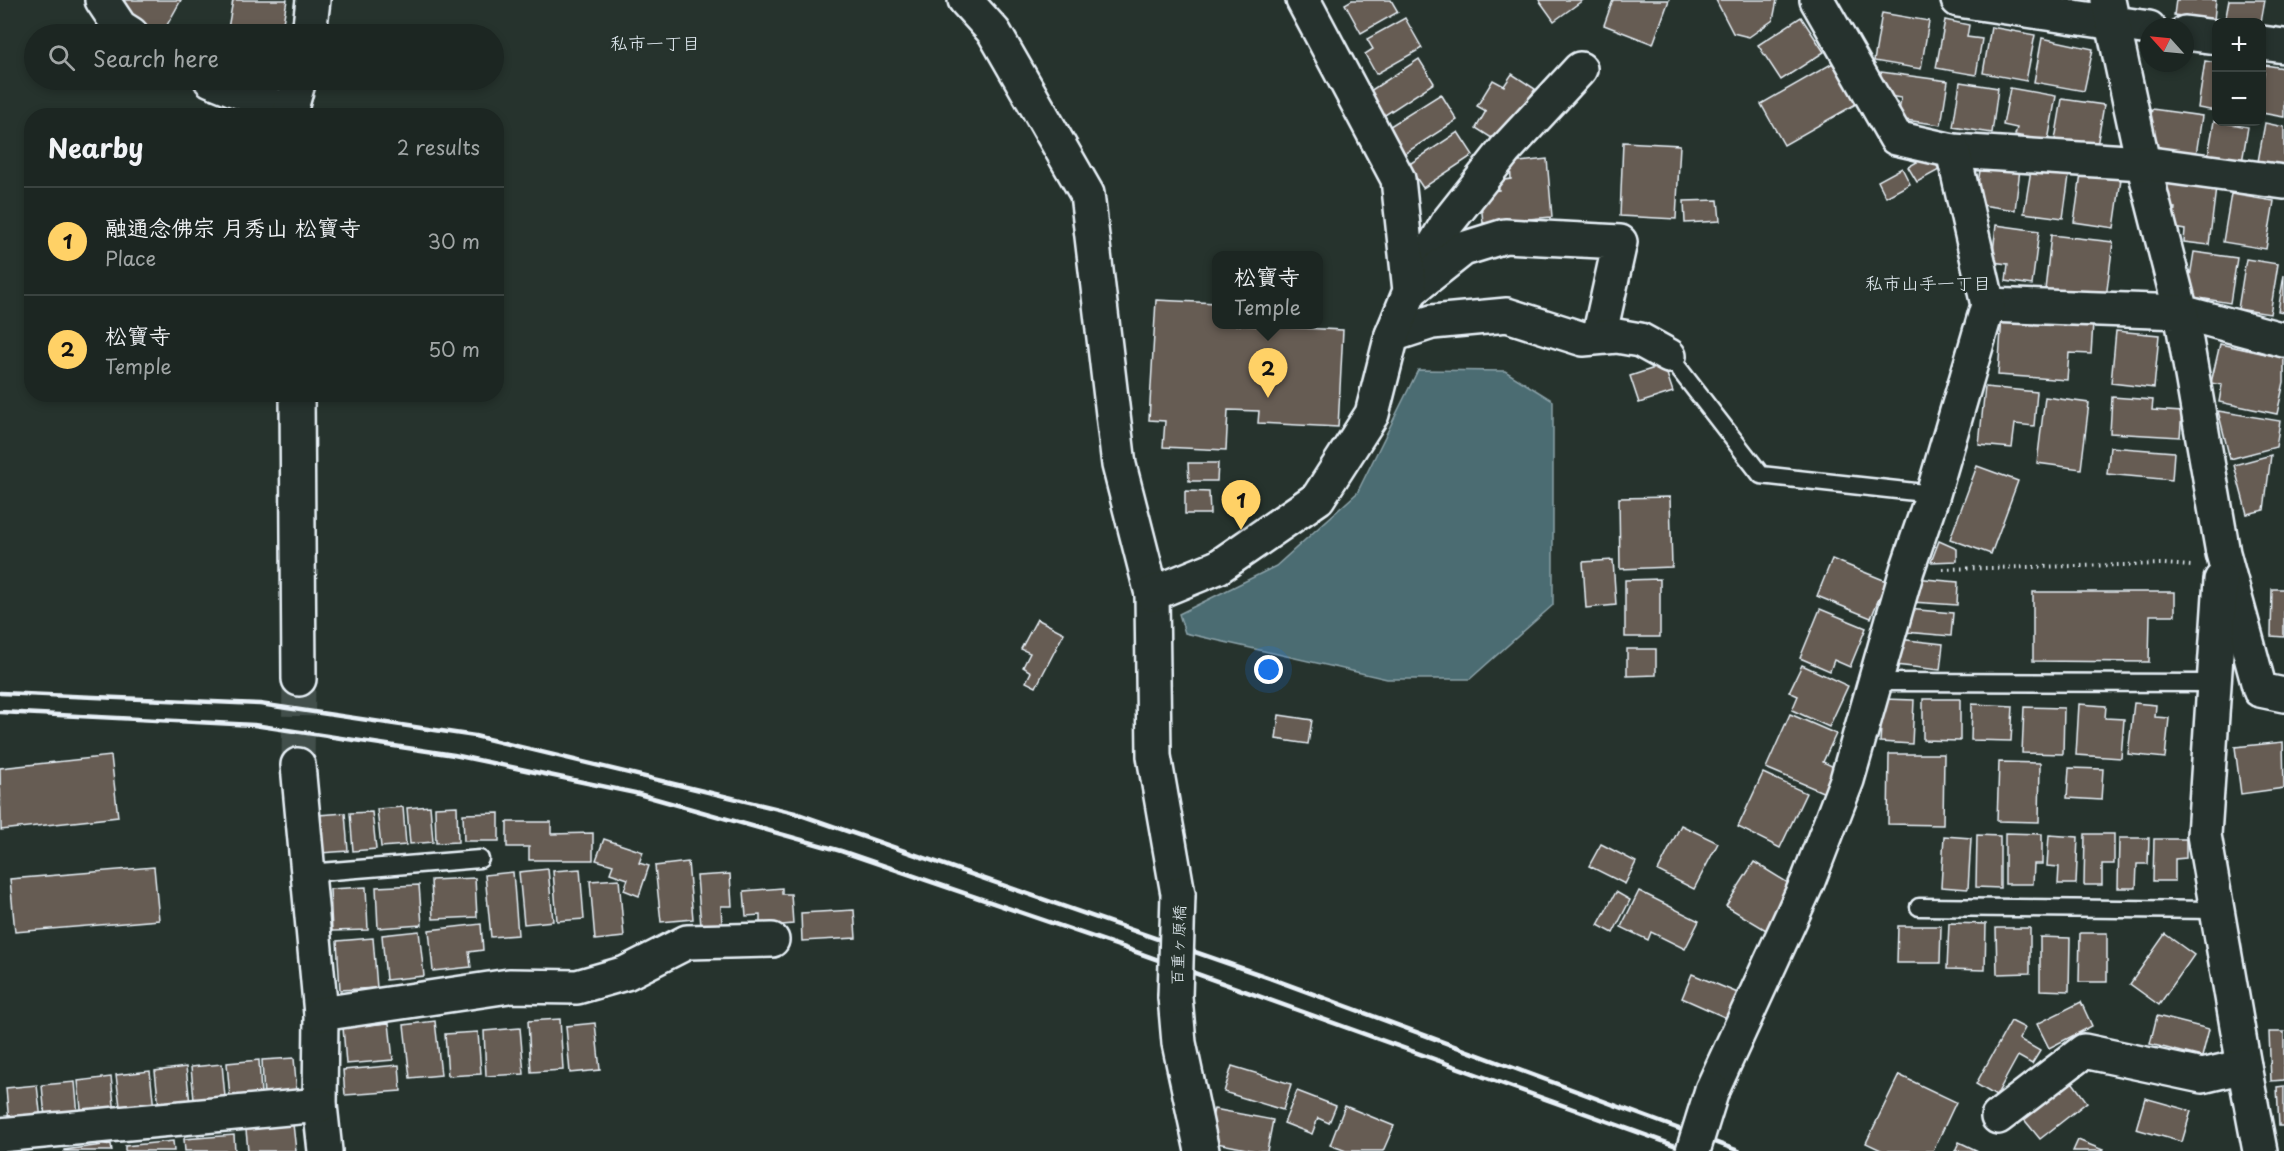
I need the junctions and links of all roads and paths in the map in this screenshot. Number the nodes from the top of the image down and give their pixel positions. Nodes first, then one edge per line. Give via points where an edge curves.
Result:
1 (102, 0) edge
2 (313, 0) edge
3 (965, 0) edge
4 (1303, 0) edge
5 (1817, 0) edge
6 (1958, 0) edge
7 (2111, 11) edge
8 (118, 24) edge
9 (310, 24) edge
10 (2140, 24) edge
11 (2194, 34) edge
12 (2212, 36) edge
13 (2266, 44) edge
14 (2284, 46) edge
15 (1580, 69) dead end
16 (234, 90) edge
17 (296, 90) edge
18 (276, 108) edge
19 (292, 108) edge
20 (1953, 151) junction
21 (2143, 163) junction
22 (2284, 182) edge
23 (1410, 289) junction
24 (1988, 305) junction
25 (2181, 312) junction
26 (1392, 335) junction
27 (1599, 337) junction
28 (2284, 340) edge
29 (1669, 356) joint
30 (297, 402) edge
31 (1933, 494) junction
32 (2222, 560) junction
33 (1906, 570) junction
34 (1152, 594) junction
35 (299, 679) tunnel mouth
36 (1875, 682) junction
37 (2215, 683) junction
38 (2284, 695) edge
39 (298, 765) tunnel mouth
40 (480, 859) dead end
41 (308, 873) junction
42 (1919, 907) dead end
43 (2217, 910) junction
44 (772, 940) dead end
45 (321, 1014) junction
46 (2244, 1066) junction
47 (320, 1105) junction
48 (2252, 1115) junction
49 (1998, 1117) dead end
50 (0, 1135) edge
51 (325, 1151) edge
52 (1202, 1151) edge
53 (1692, 1151) edge
54 (2236, 1151) edge
55 (2260, 1151) edge

1 - 8 street
2 - 9 street
3 - 34 street, 百重ヶ原橋 via 994,32 1087,194 1119,465
4 - 23 street via 1398,178
5 - 20 street via 1896,138
6 - 7 street
7 - 10 street
7 - 21 street
11 - 12 street
13 - 14 street
15 - 23 street via 1505,150 1448,222
16 - 18 street
17 - 19 street
20 - 21 street
20 - 24 street
21 - 22 street
21 - 25 street
23 - 26 street
23 - 27 street via 1463,249 1505,236 1620,242
24 - 25 street
24 - 31 street
25 - 28 street
25 - 32 street
26 - 27 street via 1432,322 1507,315 1583,339
26 - 34 street via 1372,414 1318,498 1218,567
27 - 29 street via 1640,339
29 - 31 lane via 1761,475
30 - 35 street
31 - 33 street
32 - 33 path
32 - 37 street
32 - 38 street via 2260,690
33 - 36 street
34 - 52 street, 百重ヶ原橋, bridge via 1154,756 1178,894 1175,997 1179,1043
36 - 37 lane
36 - 53 street, bridge via 1847,780 1808,881 1712,1090
37 - 43 street via 2204,835
39 - 41 street
40 - 41 lane
41 - 45 street
42 - 43 lane
43 - 46 street
44 - 45 street via 687,942 626,974 577,987 509,986
45 - 47 street
46 - 48 street
46 - 49 street via 2202,1076 2084,1051
47 - 50 street
47 - 51 street
48 - 54 street
48 - 55 street

